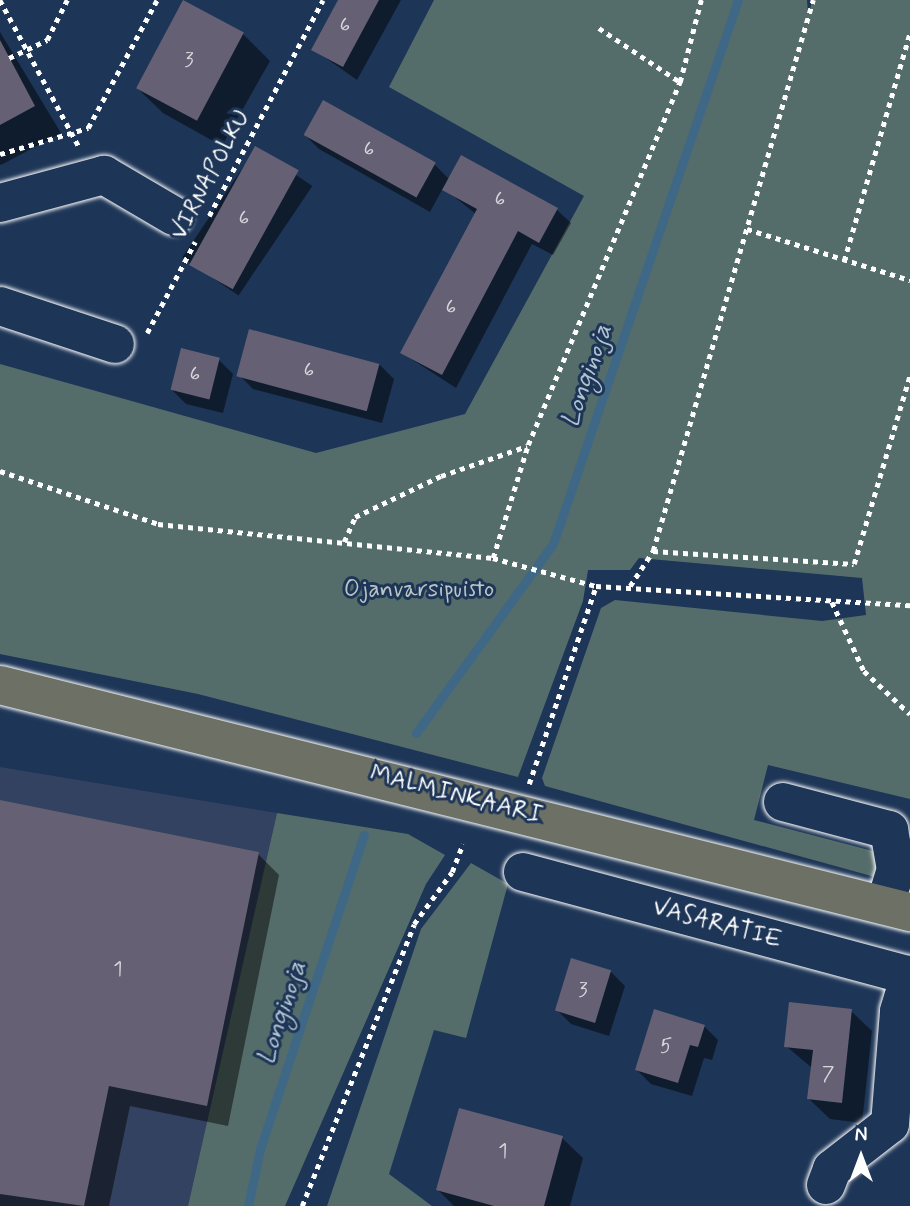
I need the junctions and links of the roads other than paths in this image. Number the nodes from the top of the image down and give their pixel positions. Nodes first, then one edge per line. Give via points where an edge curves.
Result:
1 (0, 203) edge
2 (194, 223) road end
3 (0, 306) edge
4 (115, 344) road end
5 (0, 685) edge
6 (783, 802) dead end
7 (523, 872) dead end
8 (898, 909) edge
9 (910, 976) edge
10 (826, 1185) dead end

1 - 2 street via 85,176 104,175
3 - 4 street
5 - 8 main road, MALMINKAARI
6 - 8 street via 889,830
7 - 9 street, VASARATIE
9 - 10 street via 899,1011 891,1124 840,1161

